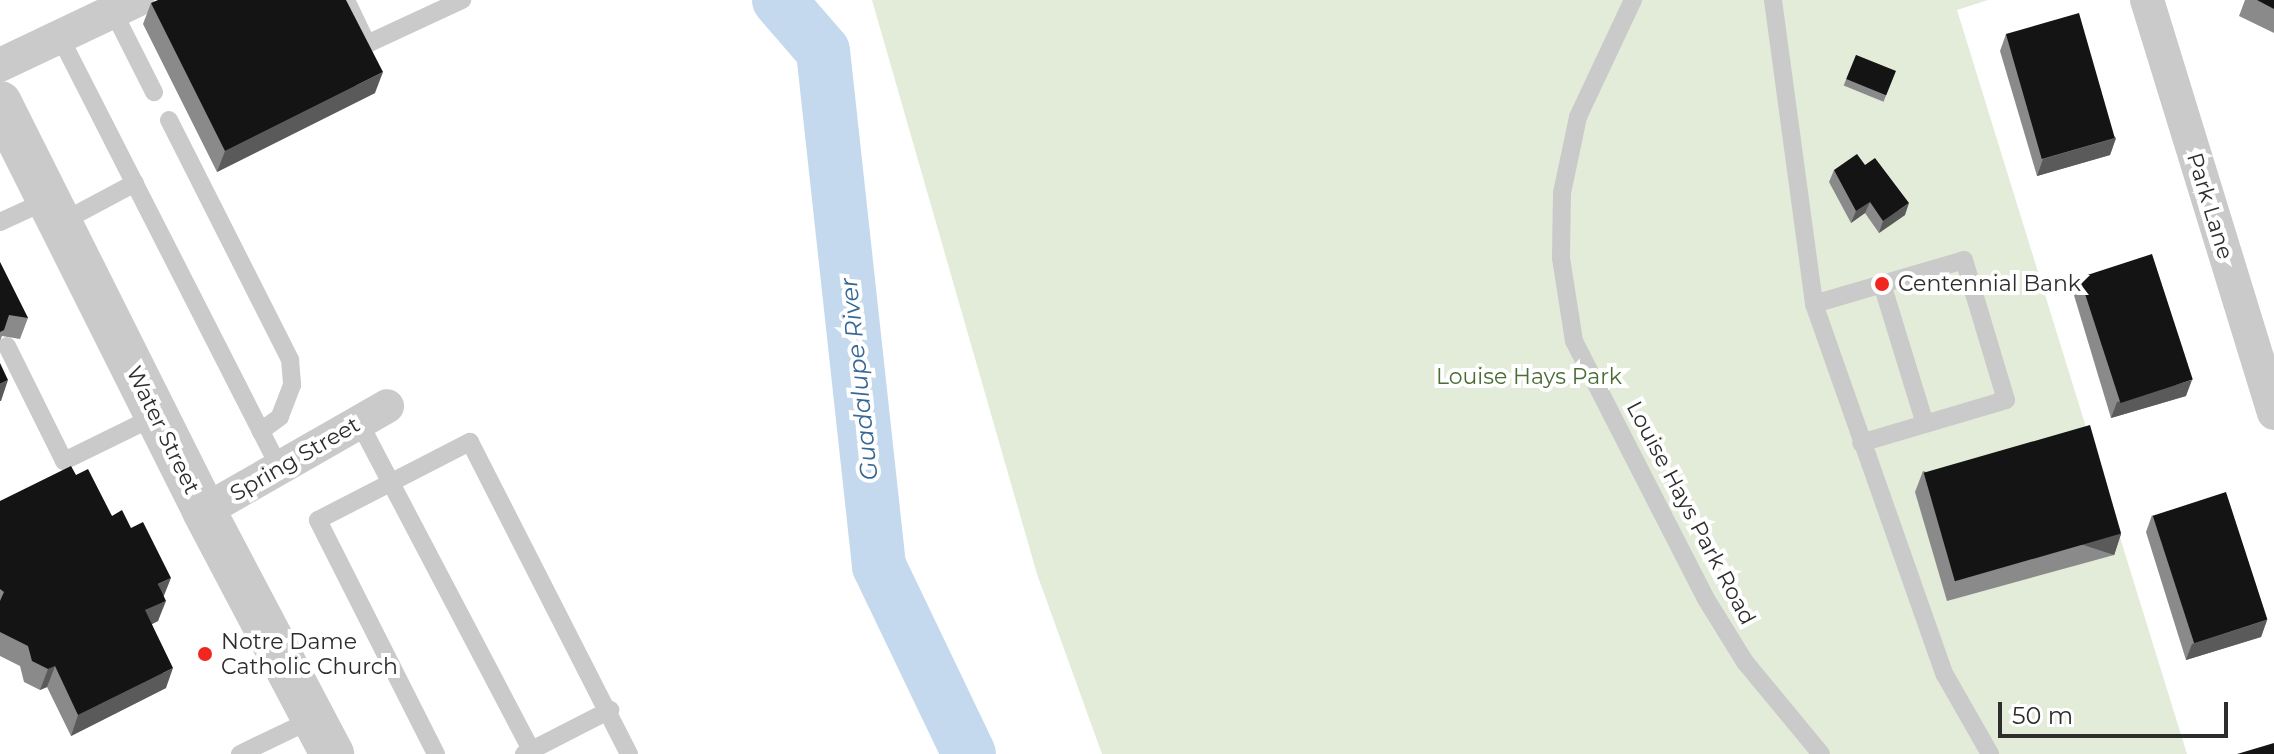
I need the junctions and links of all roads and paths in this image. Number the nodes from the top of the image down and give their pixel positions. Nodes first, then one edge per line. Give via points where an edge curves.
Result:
1 (346, 0) edge
2 (462, 0) edge
3 (1633, 0) edge
4 (1773, 0) edge
5 (2147, 0) edge
6 (125, 5) edge
7 (59, 35) junction
8 (0, 65) edge
9 (154, 92) dead end
10 (169, 120) dead end
11 (4, 122) edge
12 (135, 183) junction
13 (54, 211) junction
14 (0, 222) edge
15 (1882, 284) junction
16 (1814, 304) junction
17 (7, 346) edge
18 (2274, 413) edge
19 (373, 414) joint
20 (156, 416) junction
21 (1925, 424) junction
22 (261, 431) junction
23 (1861, 443) junction
24 (280, 468) junction
25 (391, 482) junction
26 (204, 511) junction
27 (610, 710) junction
28 (323, 736) edge
29 (527, 752) edge
30 (240, 754) edge
31 (436, 754) edge
32 (629, 754) edge
33 (1821, 754) edge
34 (1990, 754) edge

1 - 2 lane via 367,44
3 - 33 lane, Louise Hays Park Road via 1578,117 1562,193 1561,258 1574,341 1706,599 1745,662
4 - 16 lane
5 - 18 street, Park Lane
6 - 7 street
6 - 9 lane
7 - 8 street
7 - 12 lane
10 - 22 lane via 290,360 292,385 280,417
11 - 13 street, Water Street
12 - 13 lane
12 - 22 lane
13 - 14 lane
13 - 20 street, Water Street
15 - 16 lane
15 - 21 lane
15 - 21 lane via 1964,260 2006,400
16 - 23 lane
17 - 20 lane via 64,461
19 - 24 street, Spring Street
19 - 25 lane
20 - 26 street, Water Street
21 - 23 lane
22 - 24 lane
23 - 34 lane via 1945,675
24 - 26 street, Spring Street
25 - 27 lane via 470,442
25 - 29 lane
25 - 31 lane via 318,520
26 - 28 street, Water Street
27 - 29 lane
27 - 32 lane
28 - 30 lane

